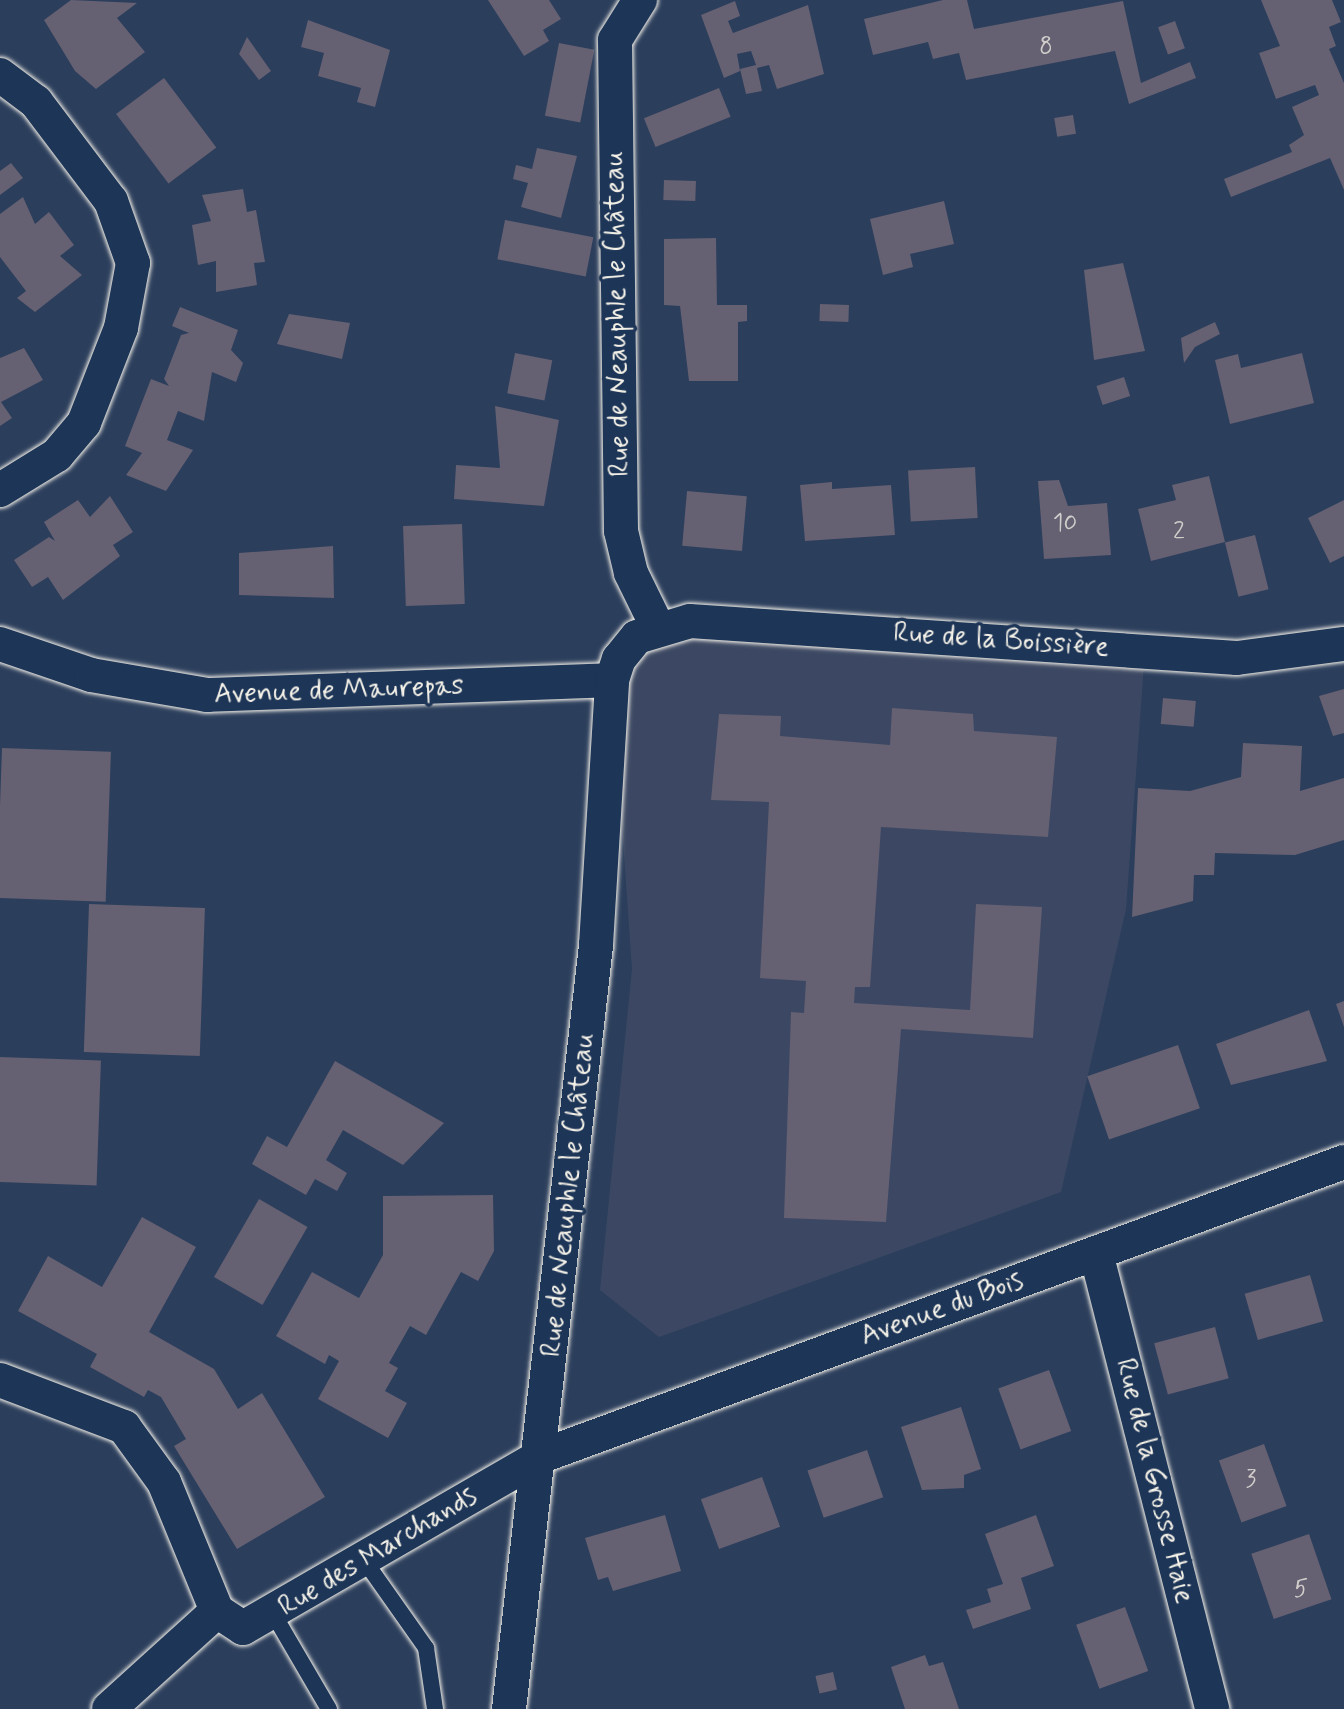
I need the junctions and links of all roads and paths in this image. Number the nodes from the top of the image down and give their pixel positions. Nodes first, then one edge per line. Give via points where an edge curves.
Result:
1 (640, 0) edge
2 (0, 75) edge
3 (0, 490) edge
4 (658, 628) junction
5 (0, 644) edge
6 (1344, 644) edge
7 (612, 680) junction
8 (1344, 1162) edge
9 (1096, 1253) junction
10 (0, 1380) edge
11 (539, 1457) junction
12 (364, 1560) junction
13 (217, 1611) junction
14 (274, 1615) junction
15 (109, 1709) edge
16 (329, 1709) edge
17 (435, 1709) edge
18 (509, 1709) edge
19 (1212, 1709) edge

1 - 4 street, Rue de Neauphle le Château via 615,40 621,531 631,573
2 - 3 street via 36,102 111,201 133,263 121,328 84,423 57,455
4 - 6 street, Rue de la Boissière via 690,621 1237,658
4 - 7 street via 637,637
5 - 7 street, Avenue de Maurepas via 117,681 207,695
7 - 11 street, Rue de Neauphle le Château via 596,945
8 - 9 street, Avenue du Bois
9 - 11 street, Avenue du Bois
9 - 19 street, Rue de la Grosse Haie
10 - 13 street via 124,1427 164,1482
11 - 12 street, Rue des Marchands
11 - 18 street, Rue de Neauphle le Château
12 - 14 street, Rue des Marchands
12 - 17 lane via 426,1648
13 - 14 street, Rue des Marchands via 243,1628
13 - 15 street
14 - 16 lane

